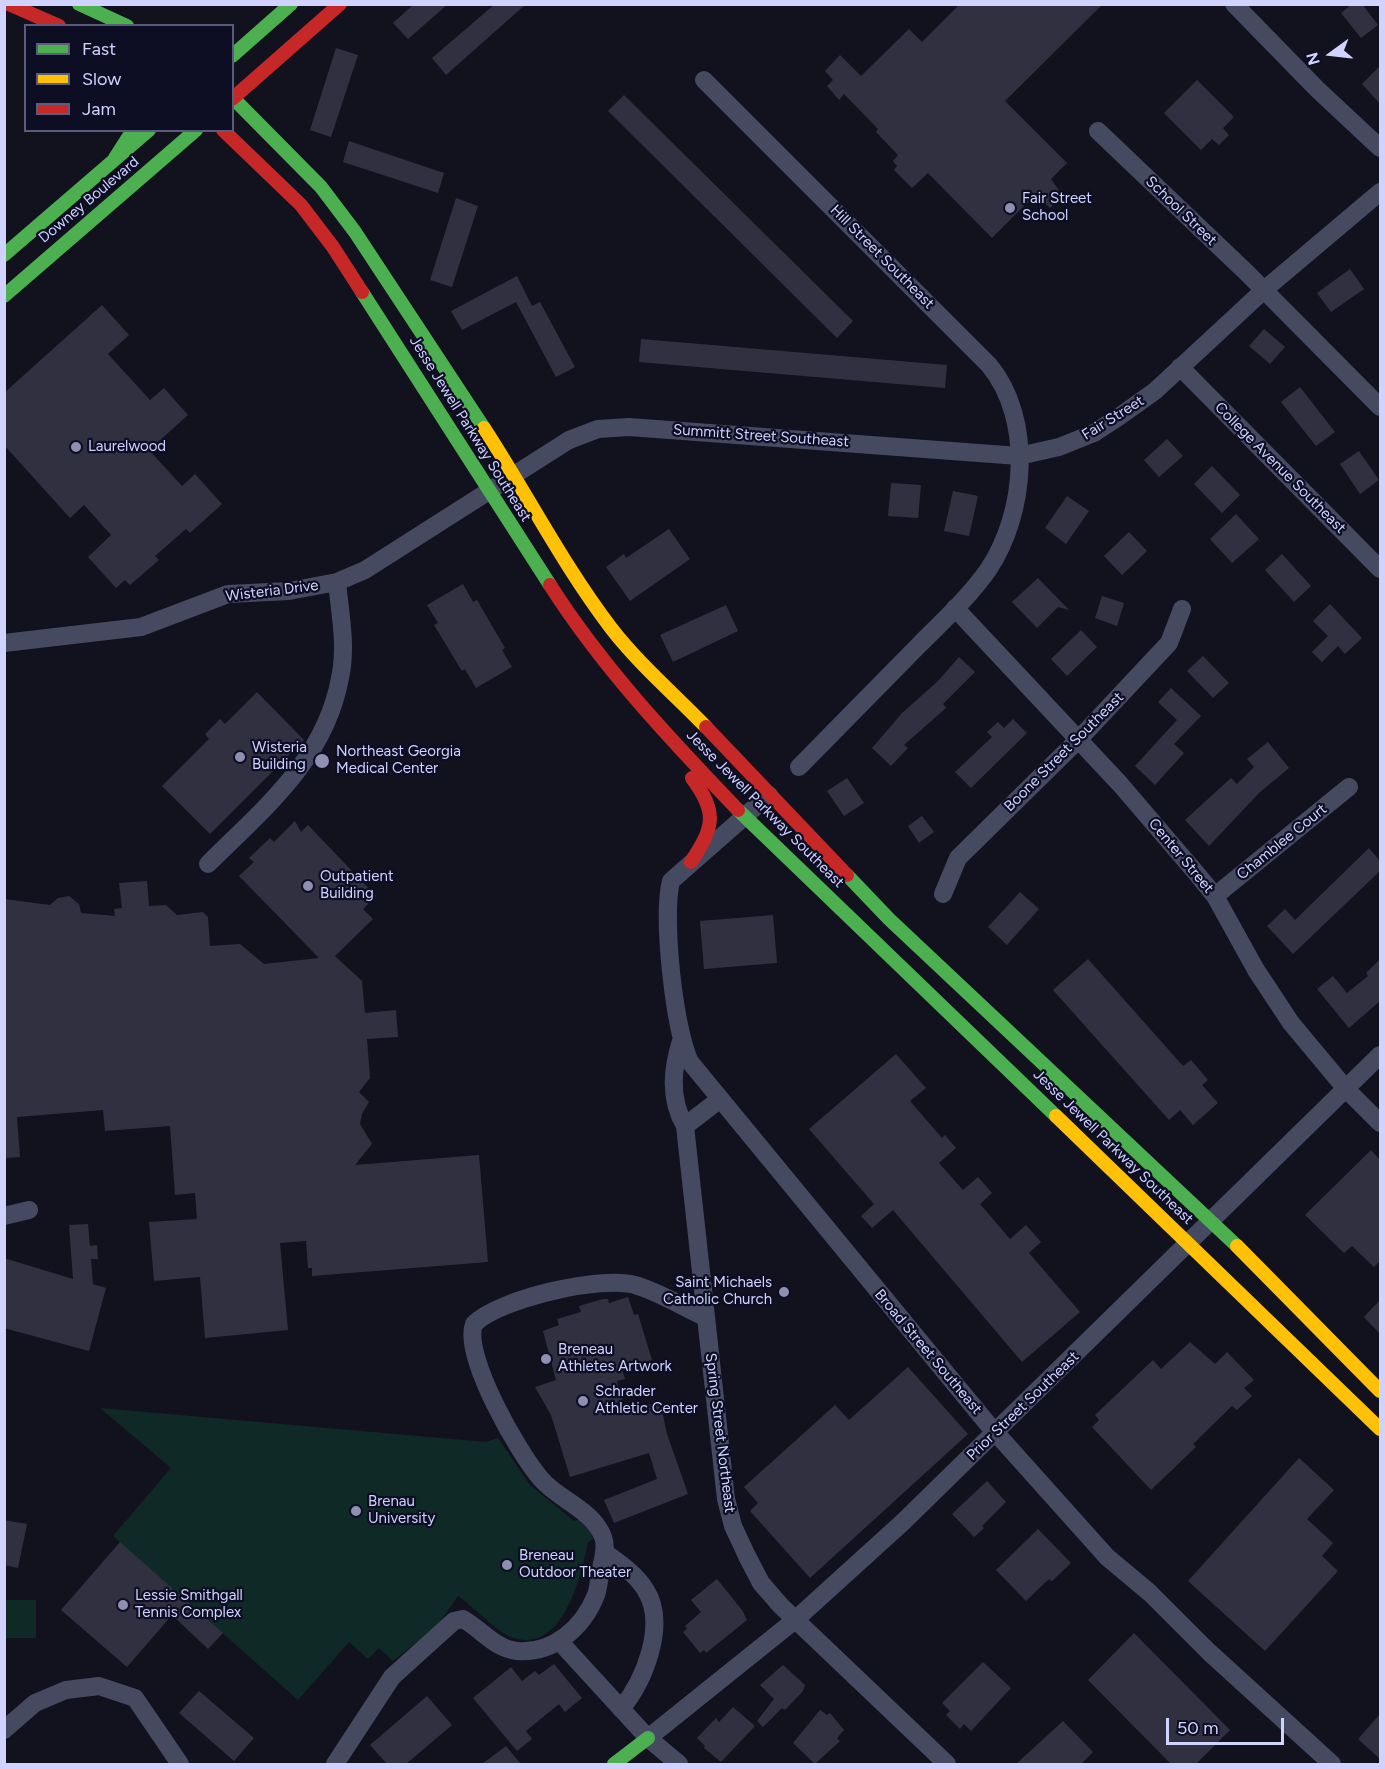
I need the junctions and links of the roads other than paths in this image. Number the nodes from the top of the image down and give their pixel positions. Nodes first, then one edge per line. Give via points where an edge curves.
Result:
1 (9, 4) edge
2 (79, 4) edge
3 (291, 4) edge
4 (340, 4) edge
5 (1234, 4) edge
6 (54, 24) edge
7 (124, 24) edge
8 (234, 54) edge
9 (704, 80) dead end
10 (234, 97) edge
11 (234, 99) edge
12 (1098, 131) dead end
13 (132, 132) edge
14 (147, 132) edge
15 (194, 132) edge
16 (225, 132) edge
17 (1380, 148) edge
18 (115, 158) junction
19 (1378, 196) edge
20 (4, 255) edge
21 (1264, 290) junction
22 (4, 296) edge
23 (1180, 367) junction
24 (1380, 407) edge
25 (1019, 456) junction
26 (514, 474) junction
27 (490, 490) junction
28 (1380, 569) edge
29 (338, 582) junction
30 (955, 608) junction
31 (1182, 609) dead end
32 (4, 643) edge
33 (620, 683) junction
34 (1078, 740) junction
35 (799, 767) dead end
36 (1349, 787) dead end
37 (769, 795) junction
38 (745, 815) junction
39 (691, 862) junction
40 (208, 864) dead end
41 (943, 894) dead end
42 (1215, 896) junction
43 (681, 1041) junction
44 (1380, 1054) edge
45 (1346, 1089) junction
46 (719, 1100) junction
47 (1380, 1123) edge
48 (685, 1126) junction
49 (29, 1210) dead end
50 (4, 1216) edge
51 (1212, 1221) junction
52 (1191, 1243) junction
53 (705, 1317) junction
54 (1380, 1391) edge
55 (1380, 1429) edge
56 (996, 1433) junction
57 (604, 1552) junction
58 (795, 1620) junction
59 (560, 1642) junction
60 (621, 1709) junction
61 (4, 1730) edge
62 (648, 1738) junction
63 (180, 1764) edge
64 (335, 1764) edge
65 (614, 1764) edge
66 (679, 1764) edge
67 (947, 1764) edge
68 (1332, 1764) edge

1 - 6 main road
2 - 7 main road
3 - 8 main road
4 - 10 main road
5 - 17 street
9 - 25 street, Hill Street Southeast via 989,365 1009,393
11 - 26 main road, Jesse Jewell Parkway Southeast via 321,187 355,232
12 - 21 street, School Street
13 - 18 main road
14 - 18 main road, Downey Boulevard
15 - 22 main road, Downey Boulevard
16 - 27 main road, Jesse Jewell Parkway Southeast via 301,205 333,247
18 - 20 main road, Downey Boulevard
19 - 21 street, Fair Street
21 - 23 street, Fair Street
21 - 24 street, School Street
23 - 25 street, Fair Street via 1155,391 1094,433 1059,447
23 - 28 street, College Avenue Southeast
25 - 26 street, Summitt Street Southeast via 623,427 598,429 569,440
25 - 30 street via 1015,503 1006,535 988,570
26 - 27 street, Wisteria Drive
26 - 37 main road, Jesse Jewell Parkway Southeast via 529,504 612,629
27 - 29 street, Wisteria Drive via 365,570
27 - 33 main road, Jesse Jewell Parkway Southeast via 576,626
29 - 32 street, Wisteria Drive via 290,591 228,594 141,627
29 - 40 street via 341,677 328,724 314,750 280,793
30 - 34 street, Center Street
30 - 35 street
31 - 34 street, Boone Street Southeast via 1169,643
33 - 38 main road, Jesse Jewell Parkway Southeast
33 - 39 main road via 650,731 703,791 712,808 713,824
34 - 41 street, Boone Street Southeast via 958,858
34 - 42 street, Center Street
36 - 42 street, Chamblee Court
37 - 38 street, Spring Street Northeast
37 - 51 main road, Jesse Jewell Parkway Southeast via 889,919
38 - 39 street, Spring Street Northeast
38 - 52 main road, Jesse Jewell Parkway Southeast
39 - 43 street, Spring Street Northeast via 671,881 666,899
42 - 45 street, Center Street via 1291,1023
43 - 46 street, Broad Street Southeast via 698,1076
43 - 48 street, Spring Street Northeast via 673,1068 676,1111
44 - 45 street, Prior Street Southeast
45 - 47 street, Center Street
45 - 51 street, Prior Street Southeast
46 - 48 street
46 - 56 street, Broad Street Southeast
48 - 53 street, Spring Street Northeast
49 - 50 street
51 - 52 street, Prior Street Southeast
51 - 54 main road, Jesse Jewell Parkway Southeast
52 - 55 main road, Jesse Jewell Parkway Southeast
52 - 56 street, Prior Street Southeast
53 - 57 street via 632,1284 560,1289 500,1306 474,1324 472,1344 497,1412 541,1479 566,1502 590,1516 603,1538
53 - 58 street, Spring Street Northeast via 733,1526 761,1583
56 - 58 street, Prior Street Southeast
56 - 68 street, Broad Street Southeast via 1107,1557
57 - 59 street via 597,1593 578,1626
57 - 60 street via 634,1575 653,1608 645,1672
58 - 62 street, Prior Street Southeast
58 - 67 street, Spring Street Northeast
59 - 60 street
59 - 64 street via 516,1651 503,1648 463,1618 454,1621 392,1677
60 - 62 street
61 - 63 street via 35,1703 66,1690 99,1686 135,1698
62 - 65 main road
62 - 66 street

